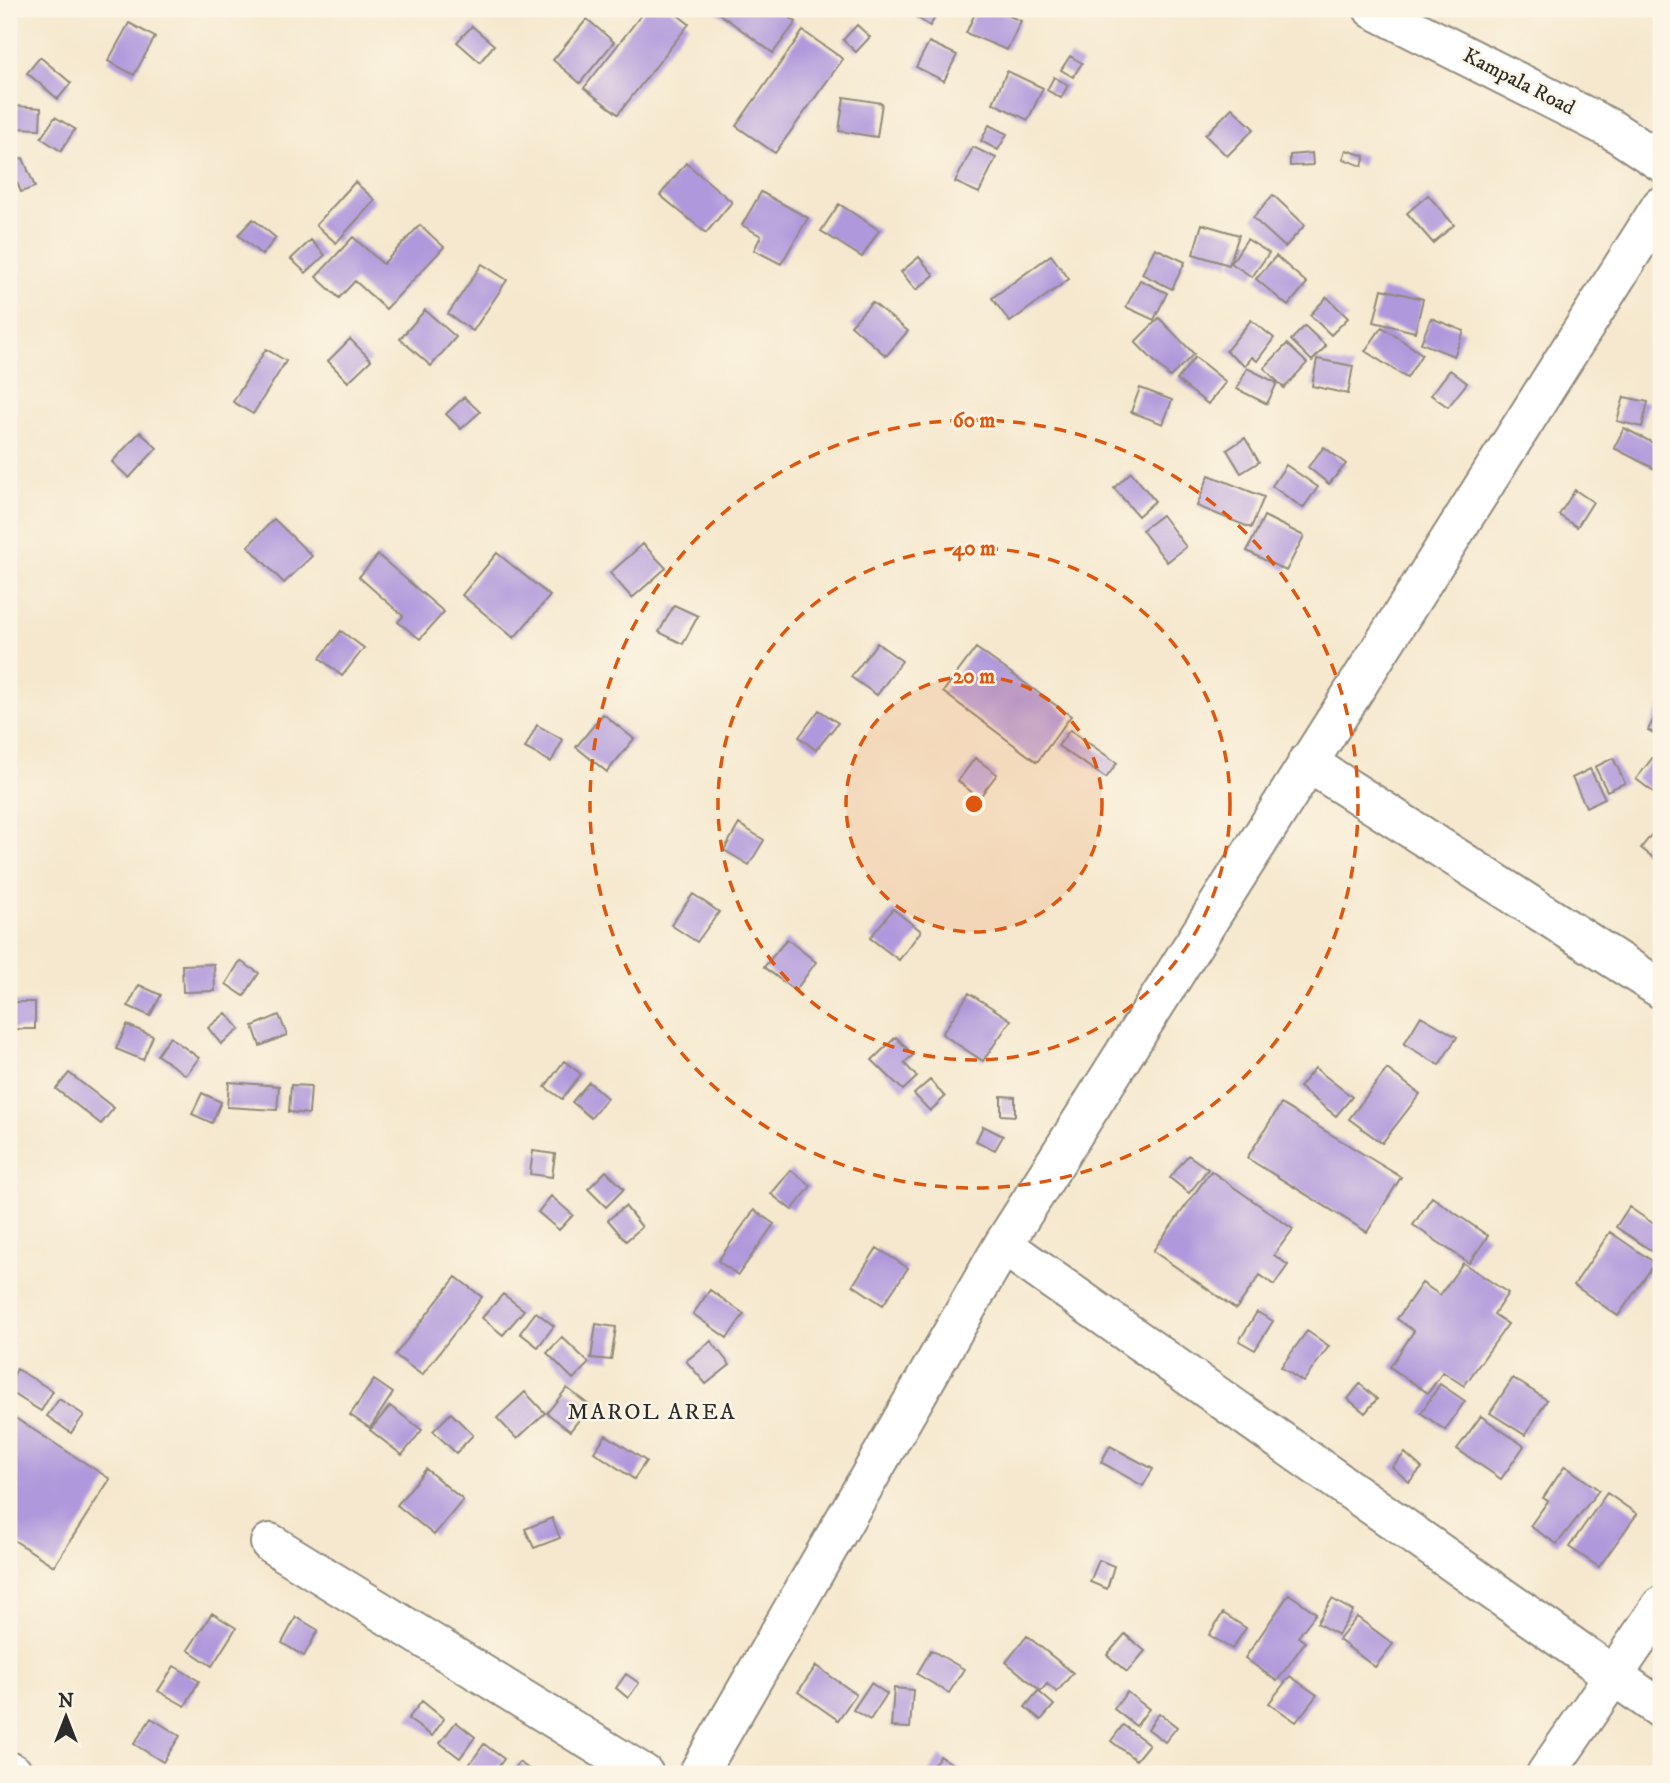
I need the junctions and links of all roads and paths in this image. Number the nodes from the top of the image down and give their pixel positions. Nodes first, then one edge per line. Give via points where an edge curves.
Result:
1 (1373, 9) edge
2 (1661, 162) edge
3 (1661, 206) edge
4 (1307, 761) junction
5 (1661, 989) edge
6 (1003, 1245) junction
7 (270, 1544) dead end
8 (1661, 1606) edge
9 (1613, 1675) junction
10 (1661, 1709) edge
11 (9, 1770) edge
12 (14, 1774) edge
13 (644, 1774) edge
14 (698, 1774) edge
15 (1546, 1774) edge

1 - 2 street, Kampala Road via 1611,129
3 - 4 street
4 - 5 street
4 - 6 street
6 - 9 street
6 - 14 street
7 - 13 street
8 - 9 street
9 - 10 street
9 - 15 street
11 - 12 street

